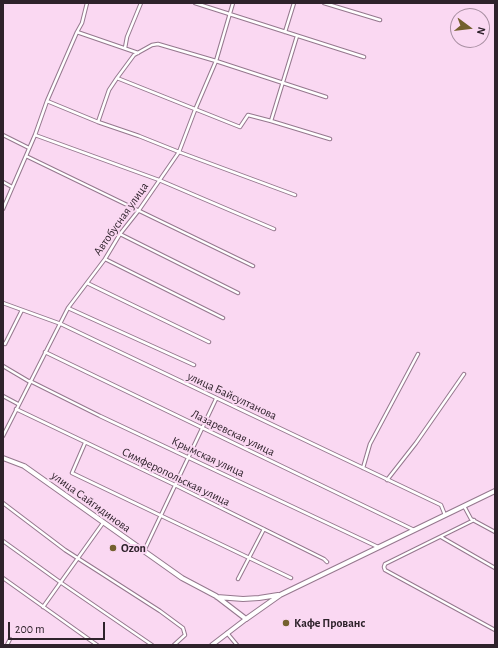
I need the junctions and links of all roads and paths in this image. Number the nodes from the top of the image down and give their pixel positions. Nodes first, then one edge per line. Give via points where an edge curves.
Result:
1 (87, 3) edge
2 (141, 3) edge
3 (196, 3) edge
4 (233, 3) edge
5 (294, 3) edge
6 (324, 3) edge
7 (229, 13) junction
8 (380, 20) dead end
9 (77, 32) junction
10 (285, 32) junction
11 (297, 36) junction
12 (125, 48) junction
13 (138, 53) junction
14 (364, 58) dead end
15 (216, 61) junction
16 (116, 78) junction
17 (282, 83) junction
18 (326, 97) dead end
19 (47, 101) junction
20 (195, 110) junction
21 (271, 121) junction
22 (98, 122) junction
23 (3, 135) edge
24 (35, 135) junction
25 (330, 140) dead end
26 (29, 148) junction
27 (179, 152) junction
28 (26, 156) junction
29 (159, 180) junction
30 (3, 182) edge
31 (12, 187) junction
32 (295, 195) dead end
33 (3, 209) edge
34 (139, 210) junction
35 (274, 229) dead end
36 (120, 234) junction
37 (105, 259) junction
38 (253, 266) dead end
39 (87, 283) junction
40 (238, 293) dead end
41 (3, 302) edge
42 (68, 308) junction
43 (22, 310) junction
44 (223, 318) dead end
45 (61, 324) junction
46 (209, 342) dead end
47 (3, 343) edge
48 (45, 352) junction
49 (418, 354) dead end
50 (194, 365) dead end
51 (3, 366) edge
52 (464, 374) dead end
53 (30, 382) junction
54 (3, 396) edge
55 (216, 399) junction
56 (18, 404) junction
57 (16, 409) junction
58 (202, 428) junction
59 (3, 436) edge
60 (85, 443) junction
61 (3, 458) edge
62 (188, 458) junction
63 (363, 468) junction
64 (387, 480) junction
65 (175, 486) junction
66 (495, 491) edge
67 (3, 503) edge
68 (464, 506) junction
69 (445, 515) junction
70 (160, 516) junction
71 (474, 520) junction
72 (102, 523) junction
73 (264, 529) junction
74 (414, 530) junction
75 (495, 532) edge
76 (440, 537) junction
77 (3, 541) edge
78 (379, 548) junction
79 (143, 552) junction
80 (78, 558) junction
81 (249, 558) junction
82 (328, 562) dead end
83 (495, 568) edge
84 (3, 578) edge
85 (291, 578) dead end
86 (238, 579) dead end
87 (60, 582) junction
88 (280, 595) junction
89 (216, 596) junction
90 (43, 607) junction
91 (246, 620) junction
92 (495, 630) edge
93 (227, 633) junction
94 (10, 639) dead end
95 (7, 645) edge
96 (97, 645) edge
97 (152, 645) edge
98 (174, 645) edge
99 (212, 645) edge
100 (237, 645) edge

1 - 9 street
2 - 12 street
3 - 7 street
4 - 7 street, Автобусная улица
5 - 10 street
6 - 8 street
7 - 10 street
7 - 15 street, Автобусная улица
9 - 12 street
9 - 19 street
10 - 11 street
11 - 14 street
11 - 17 street
12 - 13 street
13 - 15 street via 158,44
13 - 16 street
15 - 17 street
15 - 20 street, Автобусная улица
16 - 20 street
16 - 22 street
17 - 18 street
17 - 21 street
19 - 22 street
19 - 24 street
20 - 21 street via 240,127 248,115
20 - 27 street, Автобусная улица
21 - 25 street
22 - 27 street
23 - 26 street
24 - 26 street
24 - 29 street
26 - 28 street
27 - 29 street, Автобусная улица
27 - 32 street
28 - 31 street
28 - 34 street
29 - 34 street, Автобусная улица
29 - 35 street
30 - 31 street
31 - 33 street
34 - 36 street, Автобусная улица
34 - 38 street
36 - 37 street, Автобусная улица
36 - 40 street
37 - 39 street, Автобусная улица
37 - 44 street
39 - 42 street, Автобусная улица
39 - 46 street
41 - 43 street, улица Байсултанова
42 - 45 street, Автобусная улица
42 - 50 street
43 - 45 street, улица Байсултанова
43 - 47 street via 5,344
45 - 48 street, Автобусная улица
45 - 55 street, улица Байсултанова
48 - 53 street, Автобусная улица
48 - 58 street, Лазаревская улица
49 - 63 street via 370,444
51 - 53 street, Крымская улица
52 - 64 street
53 - 56 street, Автобусная улица
53 - 62 street, Крымская улица
54 - 56 street
55 - 58 street
55 - 63 street, улица Байсултанова
56 - 57 street, Автобусная улица
57 - 59 street, Автобусная улица
57 - 60 street, Симферопольская улица
58 - 62 street
58 - 74 street, Лазаревская улица
60 - 65 street, Симферопольская улица
60 - 70 street via 72,473
61 - 72 main road, улица Сайгидинова via 24,466
62 - 65 street
62 - 78 street, Крымская улица
63 - 64 street, улица Байсултанова
64 - 69 street, улица Байсултанова via 441,505
65 - 70 street
65 - 73 street, Симферопольская улица
66 - 68 main road
67 - 80 street
68 - 69 main road
68 - 71 street
69 - 74 main road
70 - 79 street
70 - 81 street
71 - 75 street
71 - 76 street
72 - 79 main road, улица Сайгидинова
72 - 80 street
73 - 81 street
73 - 82 street, Симферопольская улица
74 - 78 main road
76 - 83 street
76 - 92 street via 385,564 385,570
77 - 87 street
78 - 88 main road
79 - 89 main road, улица Сайгидинова via 182,578
80 - 87 street
80 - 98 street via 183,628 186,635
81 - 85 street
81 - 86 street
84 - 90 street
87 - 90 street
87 - 97 street
88 - 89 main road via 243,599
88 - 91 main road
89 - 91 main road, улица Сайгидинова
90 - 96 street
91 - 93 main road
93 - 99 main road
93 - 100 street
94 - 95 street

